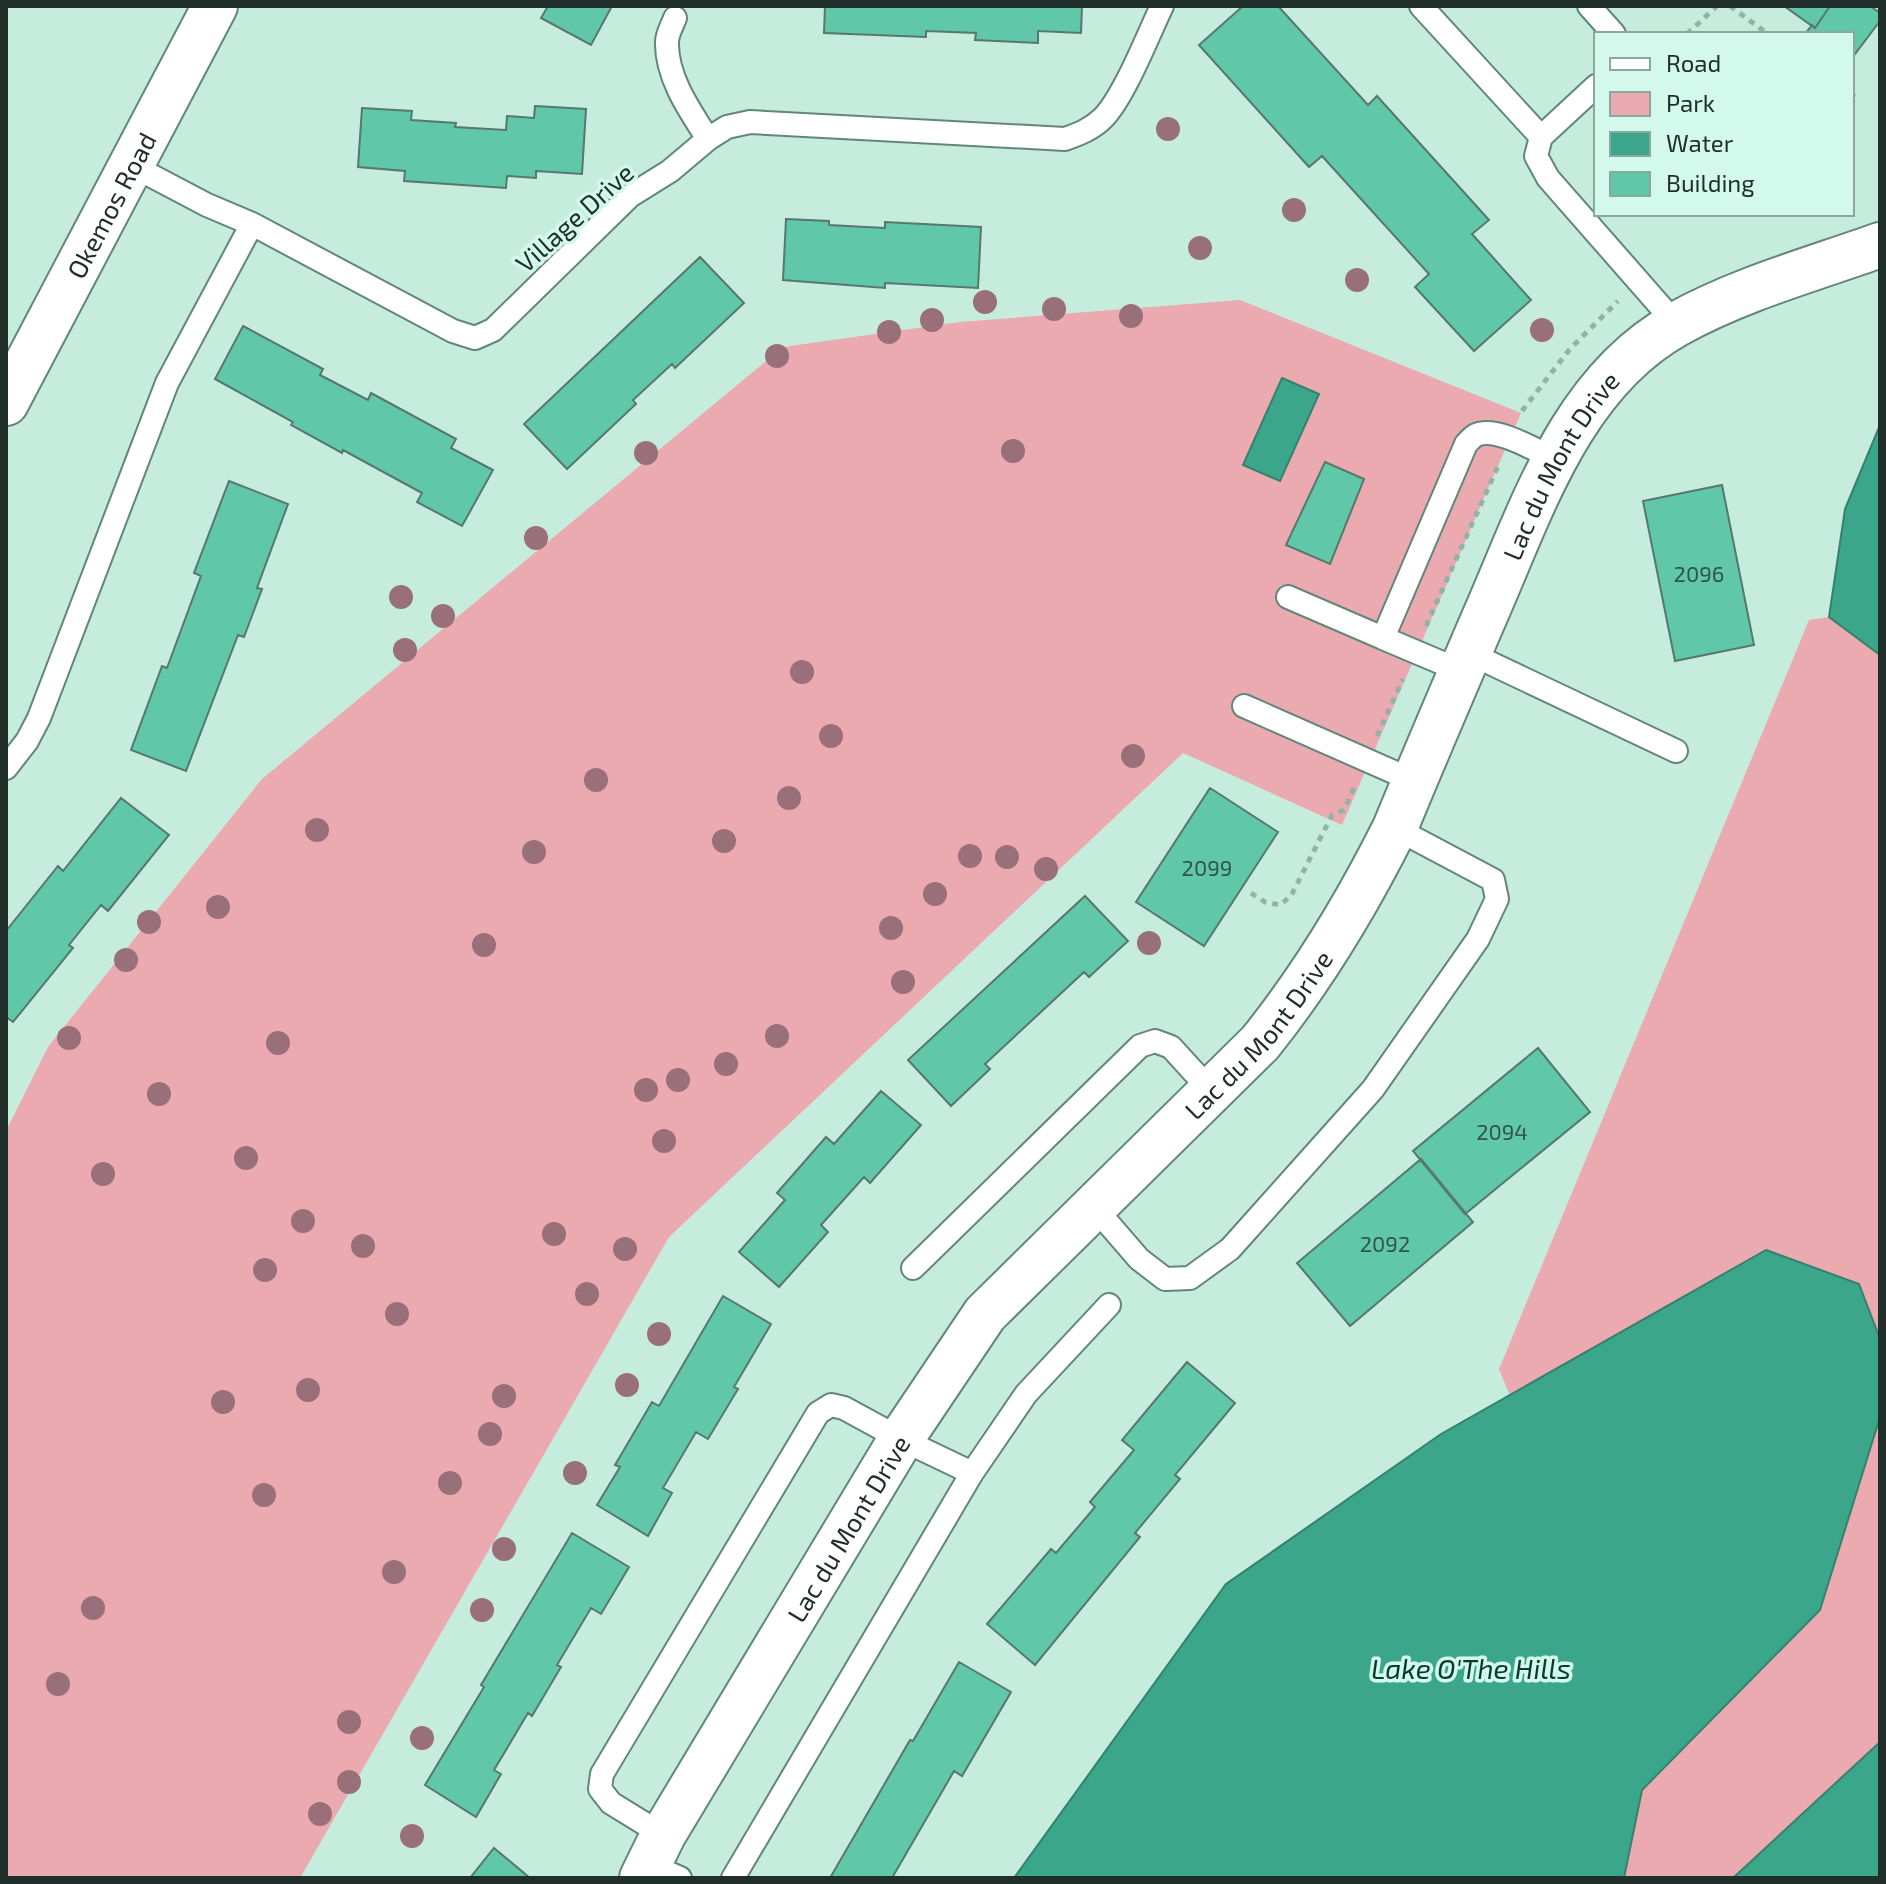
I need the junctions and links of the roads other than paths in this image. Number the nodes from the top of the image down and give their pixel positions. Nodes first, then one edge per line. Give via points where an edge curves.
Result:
1 (215, 6) edge
2 (1162, 6) edge
3 (1421, 6) edge
4 (1589, 6) edge
5 (675, 18) dead end
6 (1612, 32) edge
7 (1594, 88) edge
8 (1541, 137) junction
9 (708, 139) junction
10 (131, 165) junction
11 (252, 224) junction
12 (1880, 245) edge
13 (1676, 324) junction
14 (6, 403) edge
15 (1554, 459) junction
16 (1288, 597) dead end
17 (1383, 638) junction
18 (1465, 662) junction
19 (1244, 706) dead end
20 (1676, 751) dead end
21 (6, 768) edge
22 (1414, 781) junction
23 (1395, 828) junction
24 (1212, 1092) junction
25 (1095, 1208) junction
26 (913, 1268) dead end
27 (1109, 1305) dead end
28 (901, 1439) junction
29 (972, 1473) junction
30 (659, 1864) edge
31 (733, 1878) edge

1 - 10 street, Okemos Road
2 - 9 lane, Village Drive via 1104,116 1085,132 1065,139 750,122
3 - 8 lane
4 - 6 lane
5 - 9 lane via 666,39 669,60 683,100
7 - 8 lane
8 - 13 lane via 1536,156 1548,178
9 - 11 lane, Village Drive via 630,196 493,330 475,338
10 - 11 lane, Village Drive
10 - 14 street, Okemos Road
11 - 21 lane via 167,383 39,718
12 - 13 street, Lac du Mont Drive via 1750,291
13 - 15 street, Lac du Mont Drive via 1635,354 1592,400
15 - 17 lane via 1510,438 1488,434 1476,435 1466,444
15 - 18 street, Lac du Mont Drive
16 - 17 lane
17 - 18 lane via 1415,652
18 - 20 lane
18 - 22 street, Lac du Mont Drive
19 - 22 lane
22 - 23 street, Lac du Mont Drive
23 - 24 street, Lac du Mont Drive via 1300,994
23 - 25 lane via 1493,880 1497,899 1478,939 1373,1089 1230,1249 1190,1278 1165,1279 1139,1259
24 - 25 street, Lac du Mont Drive
24 - 26 lane via 1171,1047 1155,1041 1140,1046
25 - 28 street, Lac du Mont Drive via 985,1314
27 - 29 lane via 1026,1394
28 - 29 lane
28 - 30 street, Lac du Mont Drive
28 - 30 lane via 844,1408 831,1405 818,1413 602,1774 600,1789
29 - 31 lane

